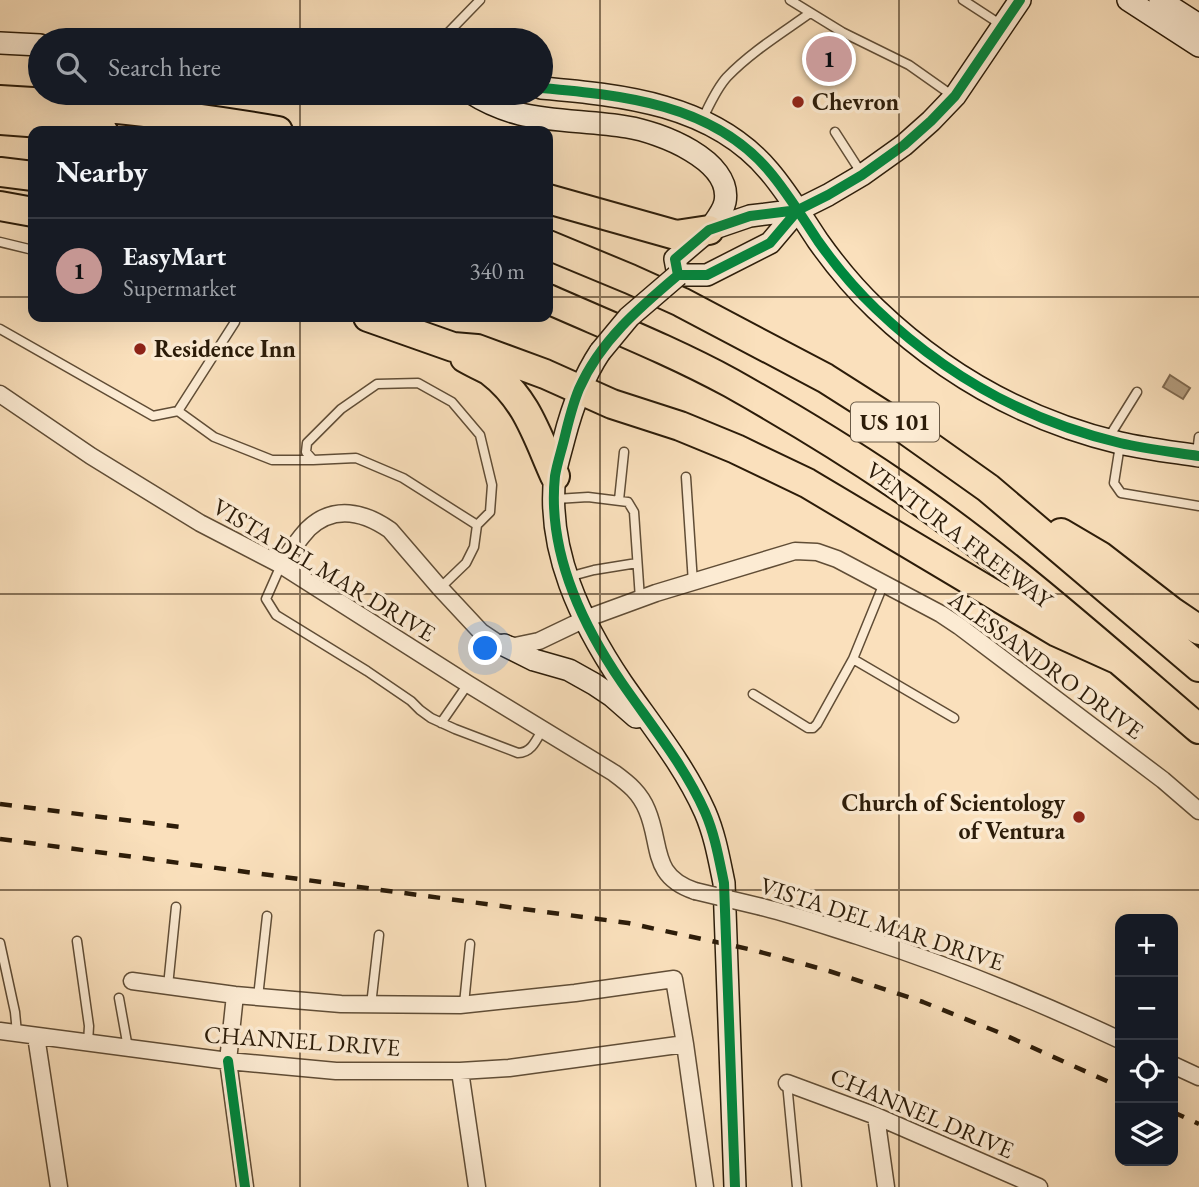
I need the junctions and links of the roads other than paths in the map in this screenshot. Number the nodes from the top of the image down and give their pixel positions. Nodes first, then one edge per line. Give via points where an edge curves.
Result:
1 (463, 0) edge
2 (479, 0) edge
3 (790, 0) edge
4 (963, 0) edge
5 (1020, 0) edge
6 (1128, 0) edge
7 (1160, 0) edge
8 (472, 8) junction
9 (810, 13) junction
10 (1199, 25) edge
11 (1003, 26) junction
12 (453, 28) edge
13 (0, 43) edge
14 (28, 45) edge
15 (1199, 46) edge
16 (553, 89) edge
17 (954, 96) junction
18 (0, 100) edge
19 (28, 101) edge
20 (87, 105) edge
21 (496, 105) edge
22 (0, 120) edge
23 (702, 120) junction
24 (64, 126) edge
25 (251, 126) edge
26 (835, 132) dead end
27 (0, 172) edge
28 (28, 175) edge
29 (862, 175) junction
30 (553, 200) edge
31 (0, 206) edge
32 (798, 210) junction
33 (28, 211) edge
34 (709, 230) junction
35 (0, 242) edge
36 (553, 247) edge
37 (28, 249) edge
38 (677, 267) junction
39 (553, 301) edge
40 (235, 322) edge
41 (382, 322) edge
42 (0, 328) edge
43 (453, 347) junction
44 (579, 390) junction
45 (1137, 392) dead end
46 (0, 394) edge
47 (178, 411) junction
48 (1114, 441) junction
49 (1198, 450) edge
50 (624, 452) dead end
51 (313, 460) junction
52 (685, 477) dead end
53 (555, 487) junction
54 (988, 488) junction
55 (619, 500) junction
56 (1199, 506) edge
57 (477, 525) junction
58 (637, 563) junction
59 (281, 565) junction
60 (567, 577) junction
61 (693, 583) junction
62 (884, 583) junction
63 (440, 587) junction
64 (640, 599) junction
65 (585, 619) junction
66 (1199, 630) edge
67 (505, 645) junction
68 (853, 659) junction
69 (1119, 660) junction
70 (1199, 667) edge
71 (468, 684) junction
72 (753, 694) dead end
73 (954, 718) dead end
74 (441, 723) junction
75 (1199, 729) edge
76 (542, 730) junction
77 (661, 738) junction
78 (1199, 811) edge
79 (176, 907) dead end
80 (267, 916) dead end
81 (379, 935) dead end
82 (77, 941) dead end
83 (0, 943) edge
84 (470, 944) dead end
85 (132, 981) dead end
86 (168, 986) junction
87 (235, 995) junction
88 (258, 997) junction
89 (120, 998) dead end
90 (372, 1004) junction
91 (464, 1004) junction
92 (8, 1032) edge
93 (36, 1037) junction
94 (1115, 1038) edge
95 (88, 1043) junction
96 (685, 1044) junction
97 (128, 1048) junction
98 (228, 1061) junction
99 (1178, 1067) edge
100 (460, 1071) junction
101 (1199, 1077) edge
102 (788, 1083) joint
103 (876, 1116) junction
104 (59, 1187) edge
105 (244, 1187) edge
106 (477, 1187) edge
107 (705, 1187) edge
108 (736, 1187) edge
109 (797, 1187) edge
110 (886, 1187) edge
111 (1039, 1187) edge

1 - 8 lane
2 - 8 lane
3 - 9 lane
4 - 11 lane
5 - 11 main road
6 - 15 main road
7 - 10 main road
8 - 12 lane
9 - 17 lane via 909,65
9 - 23 lane via 726,78
11 - 17 main road
13 - 14 main road
16 - 23 main road via 657,104
17 - 29 main road via 932,121
18 - 19 highway
20 - 25 highway
21 - 34 main road via 520,114 629,127 702,157 723,182 725,194 724,205
22 - 24 highway
23 - 32 main road via 753,155
26 - 29 lane
27 - 28 highway
29 - 32 main road
30 - 34 highway via 676,236
31 - 33 highway
32 - 34 main road via 750,216
32 - 38 main road via 769,243 707,275
32 - 48 main road via 854,286 927,353 1011,404 1067,428
34 - 38 main road
35 - 37 lane
36 - 54 highway, VENTURA FREEWAY / US 101 via 681,302 825,378
38 - 44 main road, bridge via 629,317 594,361
39 - 69 highway, VENTURA FREEWAY / US 101 via 730,382 820,435 951,524
40 - 47 lane
41 - 43 highway
42 - 47 lane via 153,416
43 - 44 highway via 477,349
43 - 53 highway via 509,387 525,408
44 - 53 main road
44 - 69 highway via 680,426 807,483 1057,632
45 - 48 lane
46 - 59 street, VISTA DEL MAR DRIVE via 200,523
47 - 51 lane via 214,437 271,460
48 - 49 main road
48 - 56 lane via 1114,483 1121,493
50 - 55 lane
51 - 57 lane via 356,458 403,478
51 - 57 lane via 306,452 307,443 341,409 377,384 418,383 452,402 480,435 492,485 490,513
52 - 61 lane
53 - 55 lane
53 - 60 main road via 556,526
54 - 66 highway via 1100,556
54 - 70 highway, VENTURA FREEWAY / US 101
55 - 58 lane via 628,502 634,512
57 - 63 lane via 466,563
58 - 60 lane
58 - 64 lane
59 - 63 street via 317,523 349,513 390,530
59 - 71 street, VISTA DEL MAR DRIVE
59 - 74 lane via 266,598 276,615
60 - 65 main road
61 - 62 street, ALESSANDRO DRIVE via 795,551 837,559
61 - 64 street, ALESSANDRO DRIVE
62 - 68 lane
62 - 78 street, ALESSANDRO DRIVE via 959,626
63 - 67 street via 481,632
64 - 65 street, ALESSANDRO DRIVE
65 - 67 street, ALESSANDRO DRIVE via 525,645
65 - 77 main road
67 - 77 main road via 594,684
68 - 72 lane via 813,727
68 - 73 lane
69 - 75 highway, VENTURA FREEWAY / US 101
71 - 74 lane
71 - 76 street, VISTA DEL MAR DRIVE
74 - 76 lane via 517,753 535,744
76 - 94 street, VISTA DEL MAR DRIVE, bridge via 634,787 647,808 664,869 674,881 915,954
77 - 108 main road via 705,813 724,883
79 - 86 lane
80 - 88 lane
81 - 90 lane
82 - 95 lane
83 - 92 lane via 15,1012
84 - 91 lane
85 - 86 street
86 - 87 street
87 - 88 street
87 - 98 street
88 - 90 street
89 - 97 lane
90 - 91 street
91 - 96 street via 674,979
92 - 93 street, CHANNEL DRIVE
93 - 95 street, CHANNEL DRIVE
93 - 104 street
95 - 97 street, CHANNEL DRIVE
96 - 100 street, CHANNEL DRIVE
96 - 107 street
97 - 98 street, CHANNEL DRIVE
98 - 100 street, CHANNEL DRIVE via 336,1071
98 - 105 street
99 - 101 street
100 - 106 street
102 - 103 street, CHANNEL DRIVE
102 - 109 lane
103 - 110 street
103 - 111 street, CHANNEL DRIVE

